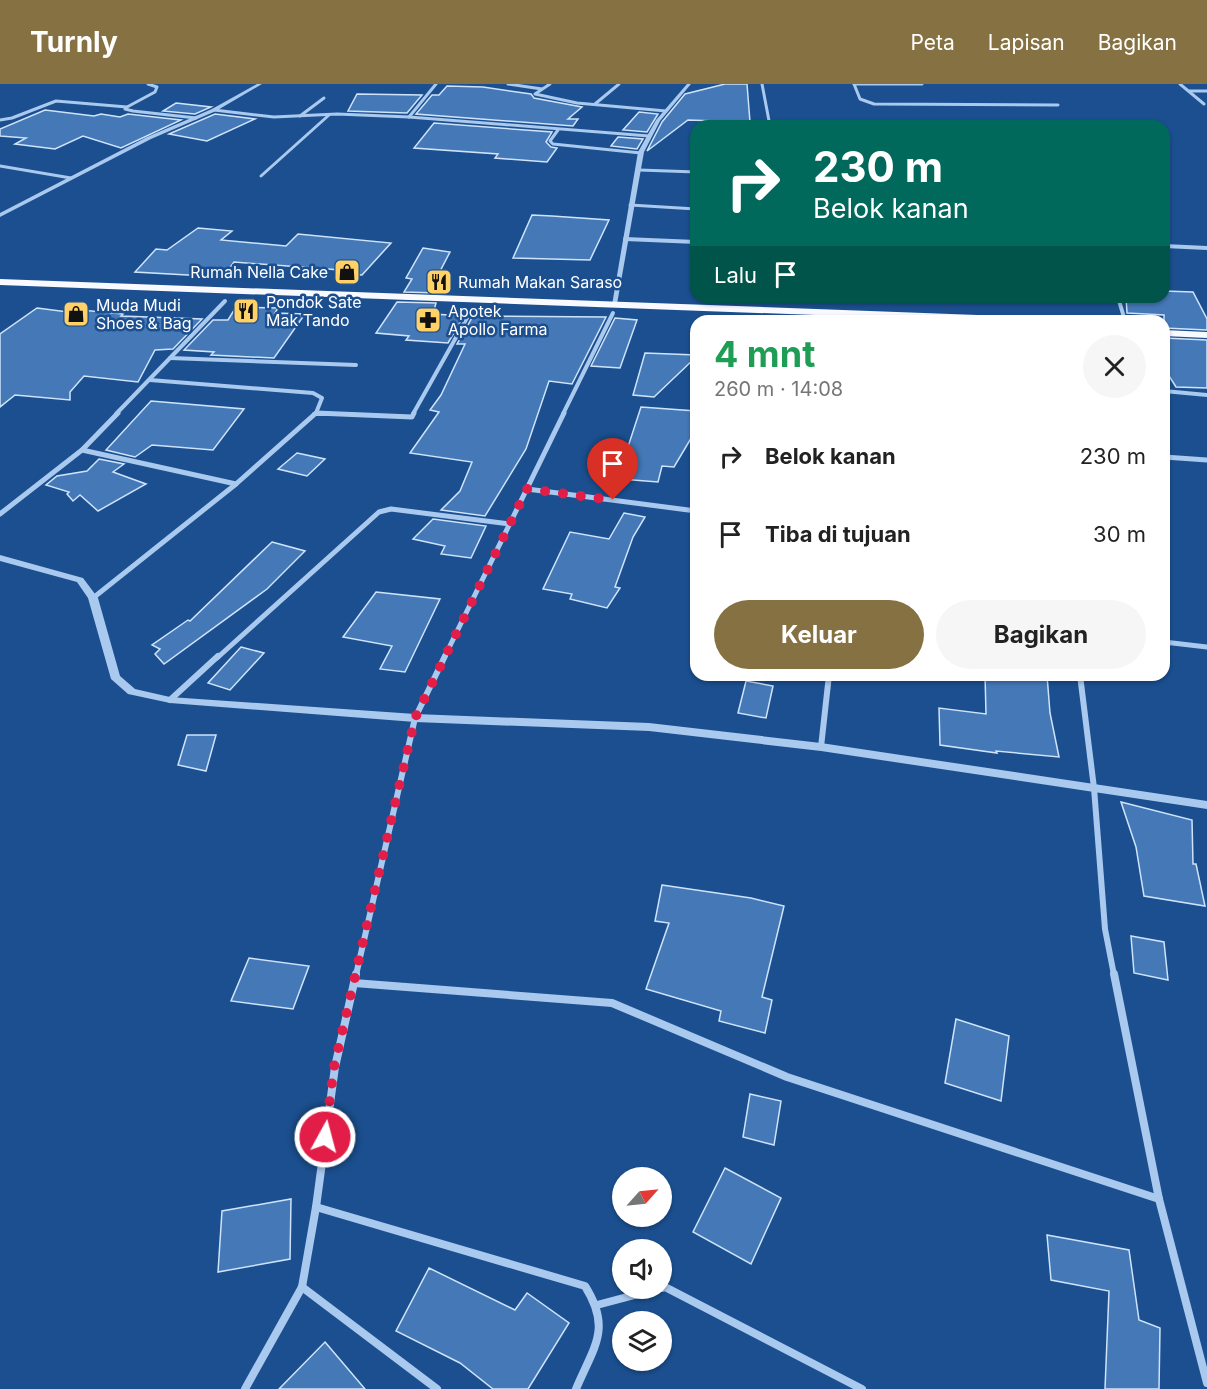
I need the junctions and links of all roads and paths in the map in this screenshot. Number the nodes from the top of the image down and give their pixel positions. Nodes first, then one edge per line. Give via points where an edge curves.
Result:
1 (148, 84) edge
2 (260, 84) edge
3 (436, 84) edge
4 (508, 84) edge
5 (550, 84) edge
6 (619, 84) edge
7 (689, 84) edge
8 (762, 84) edge
9 (854, 84) edge
10 (922, 84) edge
11 (1180, 84) edge
12 (543, 89) junction
13 (1188, 91) junction
14 (1207, 91) edge
15 (324, 98) dead end
16 (595, 104) junction
17 (1204, 104) dead end
18 (1058, 105) dead end
19 (127, 107) junction
20 (213, 110) junction
21 (666, 111) junction
22 (329, 114) junction
23 (300, 116) junction
24 (409, 117) junction
25 (196, 118) junction
26 (0, 120) edge
27 (770, 120) edge
28 (558, 130) junction
29 (649, 136) junction
30 (641, 153) junction
31 (0, 166) edge
32 (639, 170) junction
33 (690, 172) edge
34 (261, 176) dead end
35 (71, 178) junction
36 (630, 206) junction
37 (690, 209) edge
38 (0, 215) edge
39 (625, 239) junction
40 (690, 242) edge
41 (1170, 246) edge
42 (1207, 248) edge
43 (0, 282) edge
44 (0, 293) edge
45 (303, 293) junction
46 (375, 296) junction
47 (225, 301) junction
48 (296, 303) junction
49 (370, 306) junction
50 (613, 308) junction
51 (472, 309) junction
52 (733, 315) edge
53 (854, 315) edge
54 (1170, 325) edge
55 (1207, 326) edge
56 (1170, 333) edge
57 (1207, 335) edge
58 (170, 358) junction
59 (356, 365) dead end
60 (150, 380) junction
61 (1170, 392) edge
62 (1207, 395) edge
63 (316, 413) junction
64 (82, 450) junction
65 (1170, 458) edge
66 (1207, 460) edge
67 (236, 484) junction
68 (527, 489) junction
69 (690, 510) edge
70 (0, 514) edge
71 (510, 524) junction
72 (0, 558) edge
73 (93, 598) junction
74 (1170, 643) edge
75 (1207, 647) edge
76 (828, 681) edge
77 (1081, 681) edge
78 (170, 700) junction
79 (415, 718) junction
80 (821, 747) junction
81 (1094, 788) junction
82 (1207, 805) edge
83 (354, 983) junction
84 (1159, 1199) junction
85 (316, 1207) junction
86 (302, 1287) junction
87 (672, 1291) edge
88 (620, 1299) edge
89 (597, 1305) junction
90 (1207, 1383) edge
91 (245, 1389) edge
92 (437, 1389) edge
93 (576, 1389) edge
94 (862, 1389) edge

1 - 19 street via 157,87 155,92
2 - 20 street
3 - 24 street
4 - 12 street
5 - 12 street
6 - 16 street
7 - 21 street
8 - 27 street
9 - 10 street
9 - 18 street via 860,99 874,104
11 - 13 street
12 - 16 street via 535,94 540,98
13 - 14 street
13 - 17 street
15 - 23 street
16 - 21 street
19 - 25 street via 133,111
19 - 26 street via 56,101
20 - 23 street
20 - 25 street
21 - 29 street
22 - 23 street
22 - 24 street
22 - 34 street
24 - 28 street
25 - 35 street
28 - 29 street
28 - 30 street via 550,141 553,144
29 - 30 street
30 - 32 street
31 - 35 street
32 - 33 street
32 - 36 street
35 - 38 street
36 - 37 street
36 - 39 street
39 - 40 street
39 - 50 street
41 - 42 street
43 - 45 highway
44 - 47 highway
45 - 46 highway
45 - 48 highway
46 - 49 highway
46 - 50 highway
47 - 48 highway
47 - 58 street
48 - 49 highway
49 - 51 highway
50 - 51 highway
50 - 52 highway
50 - 53 highway
50 - 68 street
51 - 63 street via 412,417
54 - 55 highway
56 - 57 highway
58 - 59 street
58 - 60 street
60 - 63 street via 313,393 322,398
60 - 64 street
61 - 62 street
63 - 67 street
64 - 67 street
64 - 70 street
65 - 66 street
67 - 73 street
68 - 69 street
68 - 71 street
71 - 78 street via 391,509 378,512
71 - 79 street
72 - 73 street via 80,580
73 - 78 street via 115,677 132,692
74 - 75 street
76 - 80 street
77 - 81 street
78 - 79 street
79 - 80 street via 649,727
79 - 83 street
80 - 81 street
81 - 82 street
81 - 84 street via 1105,929
83 - 84 street via 612,1003 787,1077
83 - 85 street via 334,1067
84 - 90 street
85 - 86 street
85 - 89 street via 585,1286
86 - 91 street
86 - 92 street
87 - 94 street
88 - 89 street
89 - 93 street via 601,1328

